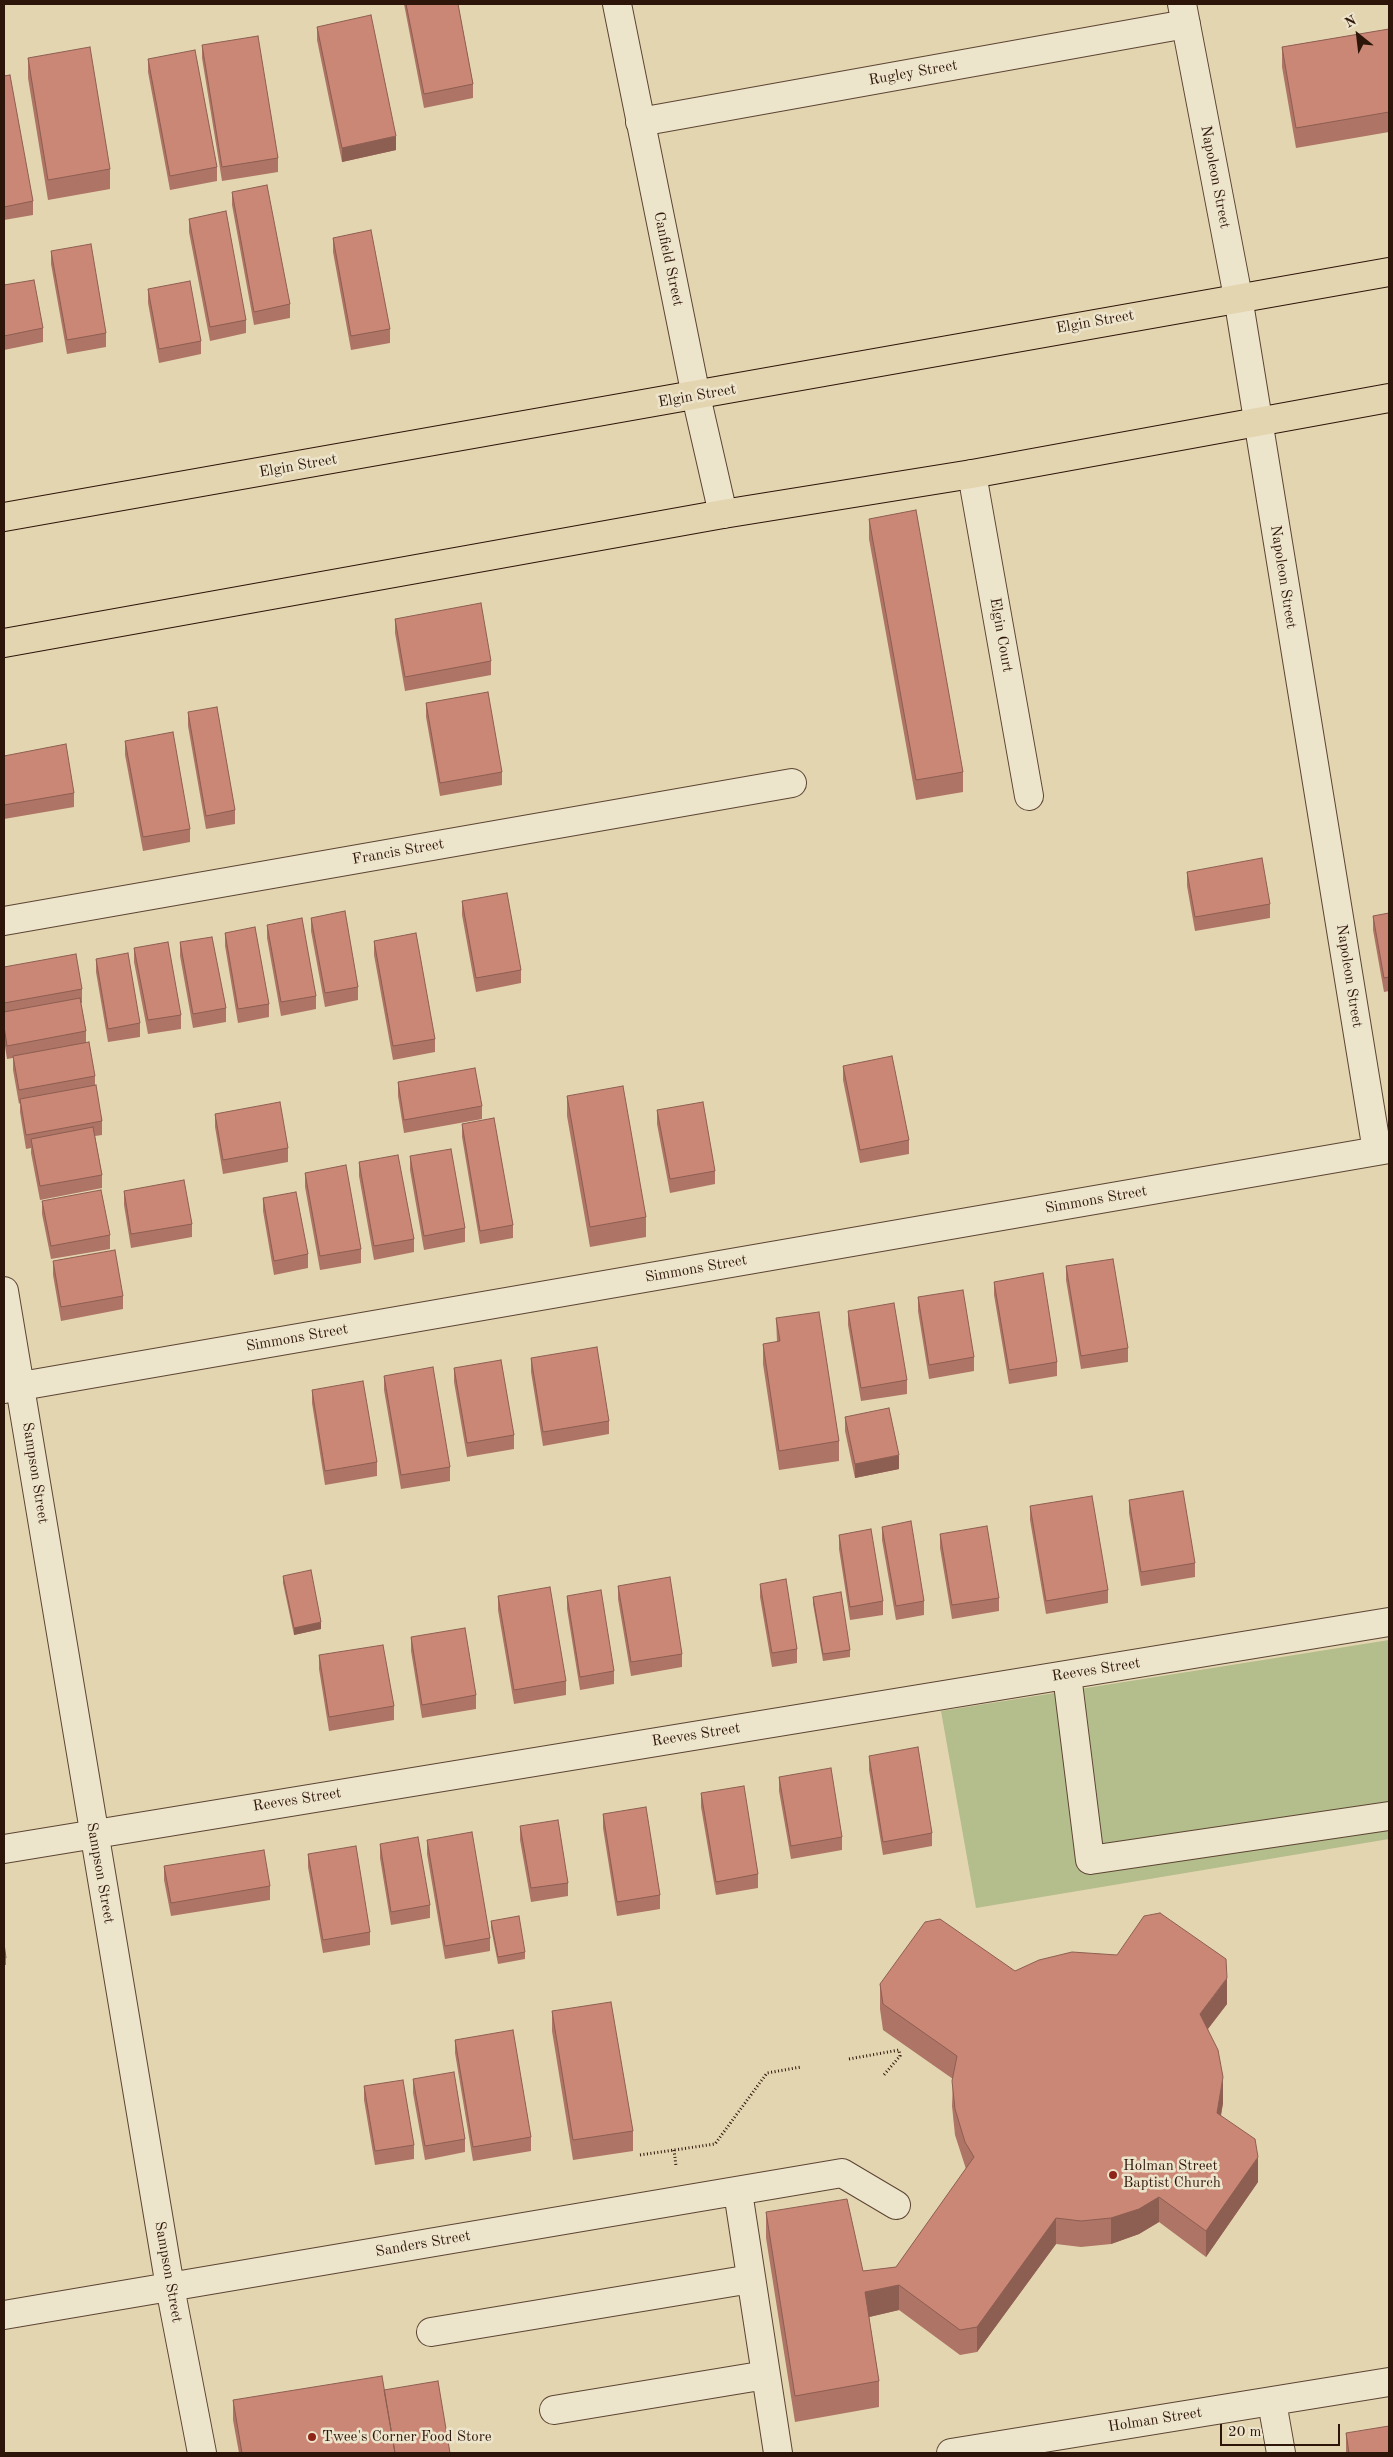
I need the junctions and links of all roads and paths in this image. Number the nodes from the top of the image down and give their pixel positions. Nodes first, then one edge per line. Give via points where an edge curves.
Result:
1 (617, 4) edge
2 (1184, 14) edge
3 (640, 122) junction
4 (1389, 272) edge
5 (1238, 297) junction
6 (696, 396) junction
7 (1389, 398) edge
8 (1258, 421) junction
9 (972, 474) junction
10 (723, 514) junction
11 (4, 517) edge
12 (4, 643) edge
13 (792, 784) dead end
14 (1029, 796) dead end
15 (4, 922) edge
16 (1383, 1150) edge
17 (4, 1291) edge
18 (12, 1388) edge
19 (1389, 1622) edge
20 (1067, 1675) junction
21 (1389, 1816) edge
22 (93, 1833) junction
23 (4, 1849) edge
24 (849, 2059) dead end
25 (801, 2067) dead end
26 (883, 2076) dead end
27 (674, 2150) junction
28 (640, 2155) dead end
29 (678, 2175) dead end
30 (738, 2192) junction
31 (896, 2205) dead end
32 (751, 2279) junction
33 (170, 2287) junction
34 (4, 2315) edge
35 (430, 2332) dead end
36 (766, 2375) junction
37 (1389, 2382) edge
38 (1272, 2402) junction
39 (554, 2410) dead end
40 (202, 2453) edge
41 (778, 2453) edge
42 (951, 2453) edge
43 (1282, 2453) edge

1 - 3 street, Canfield Street
2 - 3 street, Rugley Street
2 - 5 street, Napoleon Street
3 - 6 street, Canfield Street
4 - 5 main road, Elgin Street
5 - 6 main road, Elgin Street
5 - 8 street, Napoleon Street
6 - 10 street, Canfield Street
6 - 11 main road, Elgin Street
7 - 8 main road
8 - 9 main road
8 - 16 street, Napoleon Street
9 - 10 main road
9 - 14 street, Elgin Court
10 - 12 main road
13 - 15 street, Francis Street
16 - 18 street, Simmons Street
17 - 18 street, Sampson Street
18 - 22 street, Sampson Street
19 - 20 street, Reeves Street
20 - 21 street via 1090,1860
20 - 22 street, Reeves Street
22 - 23 street, Reeves Street
22 - 33 street, Sampson Street
24 - 26 path via 899,2050 900,2056
25 - 27 path via 767,2073 715,2144
27 - 28 path
27 - 29 path
30 - 31 street, Sanders Street via 842,2173
30 - 32 street
30 - 33 street, Sanders Street
32 - 35 street
32 - 36 street
33 - 34 street, Sanders Street
33 - 40 street, Sampson Street
36 - 39 street
36 - 41 street
37 - 38 street, Holman Street
38 - 42 street, Holman Street
38 - 43 street

